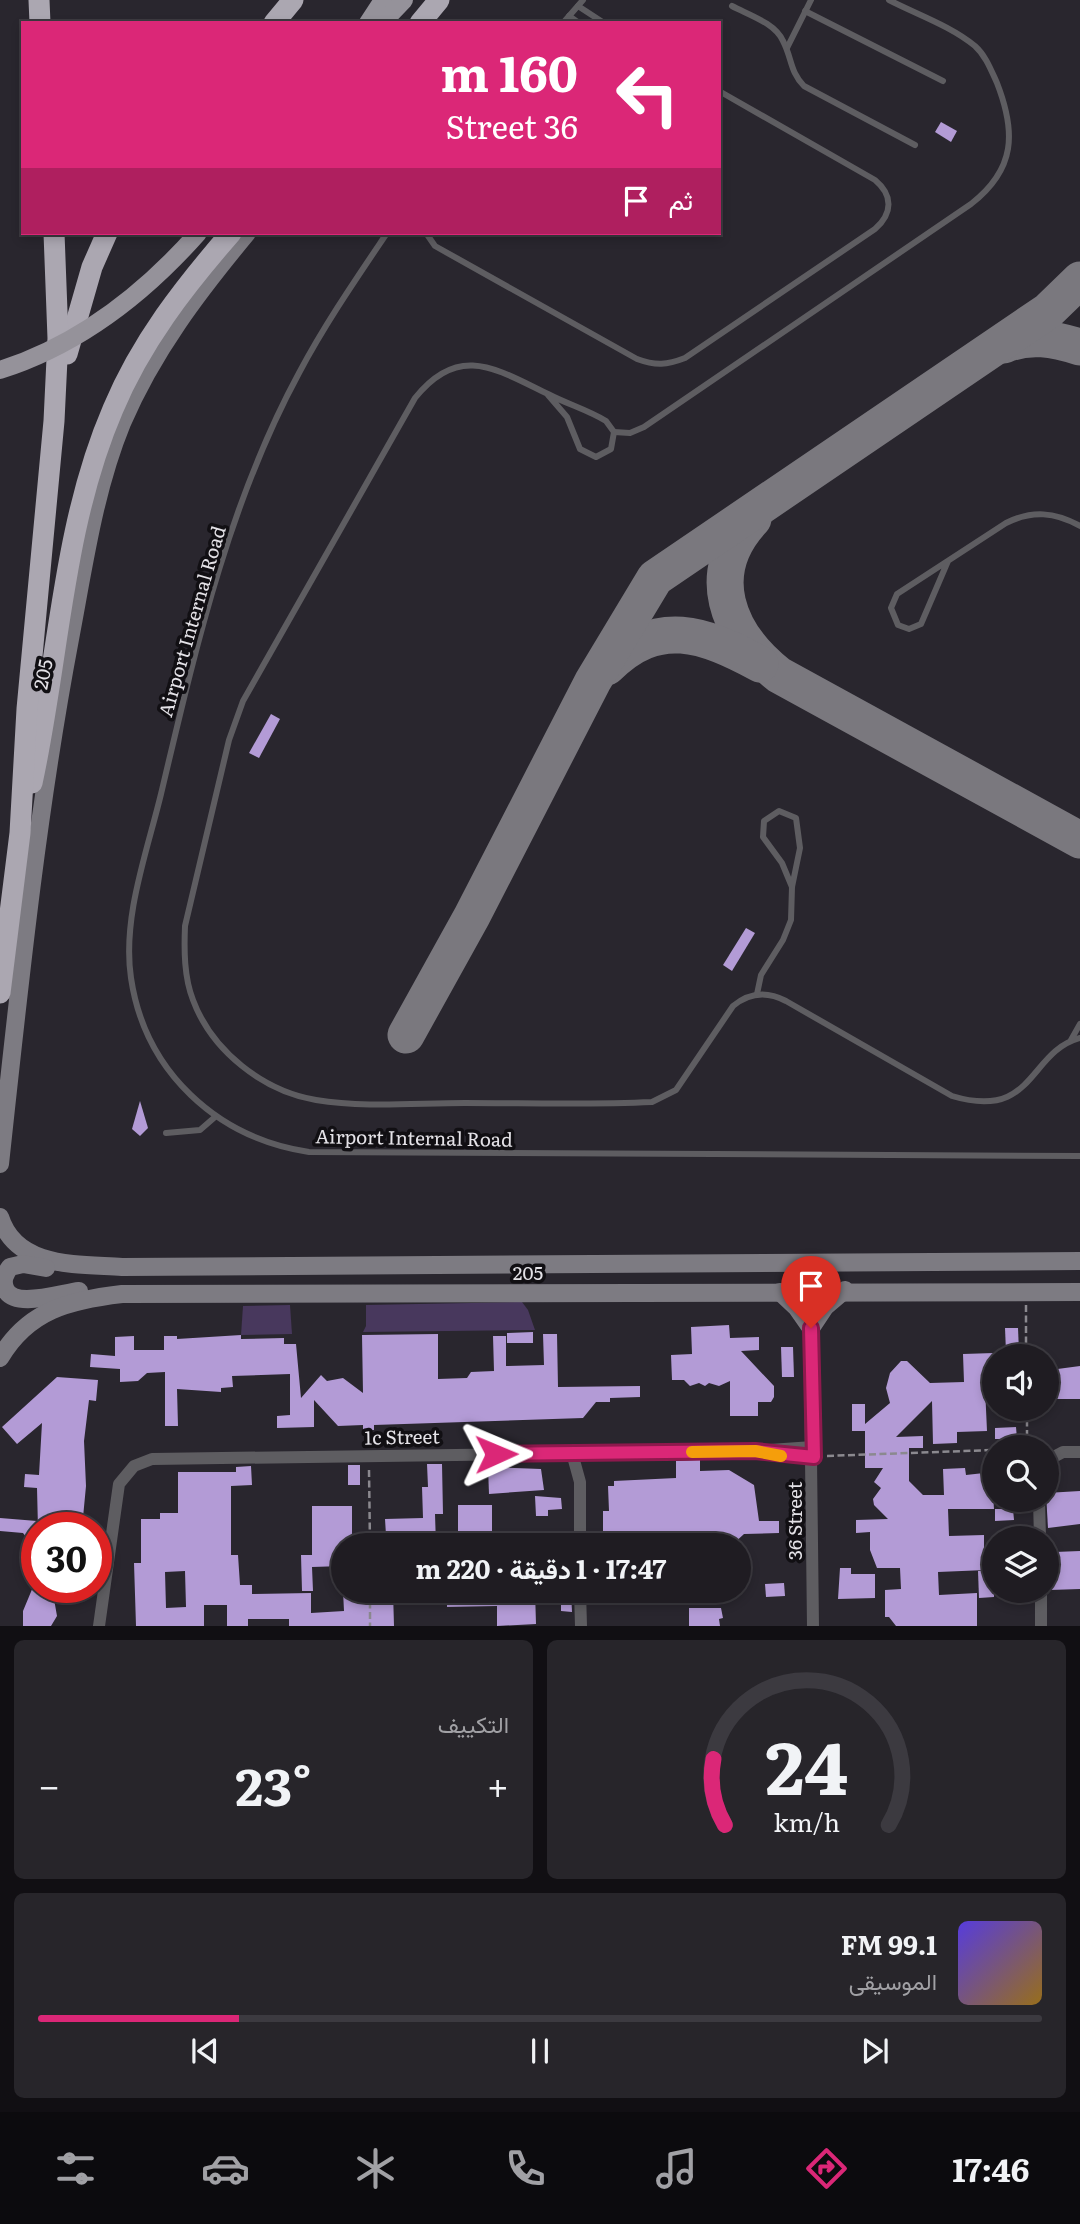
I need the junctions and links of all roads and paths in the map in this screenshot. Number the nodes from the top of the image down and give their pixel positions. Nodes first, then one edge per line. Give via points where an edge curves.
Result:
1 (38, 0) edge
2 (293, 0) edge
3 (383, 0) edge
4 (404, 0) edge
5 (439, 0) edge
6 (583, 0) edge
7 (811, 0) edge
8 (889, 0) edge
9 (578, 6) junction
10 (732, 6) dead end
11 (806, 11) junction
12 (569, 16) junction
13 (40, 21) edge
14 (276, 21) edge
15 (369, 21) edge
16 (384, 21) edge
17 (421, 21) edge
18 (565, 21) edge
19 (576, 21) edge
20 (601, 21) edge
21 (786, 49) junction
22 (943, 81) dead end
23 (721, 92) edge
24 (915, 145) dead end
25 (54, 235) edge
26 (106, 235) edge
27 (196, 235) edge
28 (230, 235) edge
29 (245, 235) edge
30 (386, 235) edge
31 (427, 235) edge
32 (0, 370) edge
33 (548, 394) junction
34 (54, 421) junction
35 (614, 432) junction
36 (1080, 526) edge
37 (948, 561) junction
38 (20, 832) junction
39 (792, 887) junction
40 (0, 993) edge
41 (757, 994) junction
42 (1080, 1024) edge
43 (1080, 1038) edge
44 (1071, 1040) junction
45 (215, 1117) junction
46 (166, 1133) dead end
47 (1080, 1156) edge
48 (0, 1164) edge
49 (0, 1217) edge
50 (951, 1261) junction
51 (1080, 1261) edge
52 (122, 1267) junction
53 (845, 1290) junction
54 (809, 1291) junction
55 (780, 1292) junction
56 (1025, 1292) junction
57 (1080, 1292) edge
58 (122, 1294) junction
59 (811, 1328) junction
60 (1026, 1344) edge
61 (0, 1359) edge
62 (982, 1450) edge
63 (814, 1452) junction
64 (1080, 1452) edge
65 (572, 1453) junction
66 (586, 1453) junction
67 (1059, 1454) edge
68 (369, 1456) junction
69 (580, 1482) junction
70 (370, 1533) edge
71 (580, 1533) edge
72 (370, 1603) edge
73 (580, 1603) edge
74 (1041, 1603) edge
75 (99, 1626) edge
76 (370, 1626) edge
77 (581, 1626) edge
78 (813, 1626) edge
79 (1041, 1626) edge

1 - 13 highway
2 - 14 highway
3 - 15 main road
4 - 16 main road
5 - 17 highway
6 - 9 lane
7 - 11 lane
8 - 35 lane via 966,40 989,64 1011,130 1008,152 993,182 971,204 644,427
9 - 12 lane
9 - 20 lane
10 - 21 lane via 773,28
11 - 21 lane
11 - 22 lane
12 - 18 lane
12 - 19 lane
21 - 24 lane via 793,73 804,86
23 - 31 lane via 875,180 889,199 889,211 875,229 685,358 653,365 637,359 435,246
25 - 34 highway via 58,338
26 - 34 highway via 77,316
27 - 32 main road, bridge via 141,291 111,314 74,338
28 - 38 highway via 166,311 105,429 73,543 44,724
29 - 48 street, 205 via 156,354 104,474 39,825
30 - 45 lane, Airport Internal Road via 298,375 247,487 213,586 133,914 131,976 148,1036 183,1088
33 - 35 lane via 606,421
33 - 35 lane via 567,416 587,455 604,454 614,441
33 - 41 lane via 505,372 472,365 439,374 415,398 252,682 235,720 185,926 192,1000 217,1042 234,1060 272,1085 313,1100 363,1104 639,1102 665,1098 676,1090 733,1006
34 - 38 highway
36 - 37 lane via 1057,515 1026,515
37 - 37 lane via 921,624 909,629 898,625 891,608 897,594
38 - 40 highway
39 - 39 lane via 763,836 764,821 779,811 796,818 800,827
39 - 41 lane via 788,930 761,975
41 - 44 lane via 786,1001 965,1100 994,1100 1021,1089
42 - 44 lane
43 - 44 lane
45 - 46 lane via 200,1130
45 - 47 lane, Airport Internal Road via 272,1145 328,1154
49 - 52 street, 205 via 11,1237 36,1256 63,1263
50 - 51 street, 205
50 - 52 street, 205
50 - 54 street via 909,1273 816,1275
52 - 58 street via 66,1271 16,1264 4,1279 6,1292 19,1300 78,1291
53 - 54 street, 205
53 - 56 street, 205
53 - 59 street via 825,1307
54 - 55 street, 205
54 - 59 street, 36 Street
55 - 58 street, 205
55 - 59 street
56 - 57 street, 205
56 - 60 path
58 - 61 street, 205 via 73,1301 46,1311 23,1327
59 - 63 street, 36 Street
62 - 63 path
63 - 66 street, 1c Street
63 - 78 street, 36 Street
64 - 67 street
65 - 66 street, 1c Street
65 - 68 street, 1c Street
65 - 69 street
66 - 69 street
68 - 70 path
68 - 75 street, 1c Street via 161,1458 134,1466 119,1484
69 - 71 street
72 - 76 path
73 - 77 street
74 - 79 street

